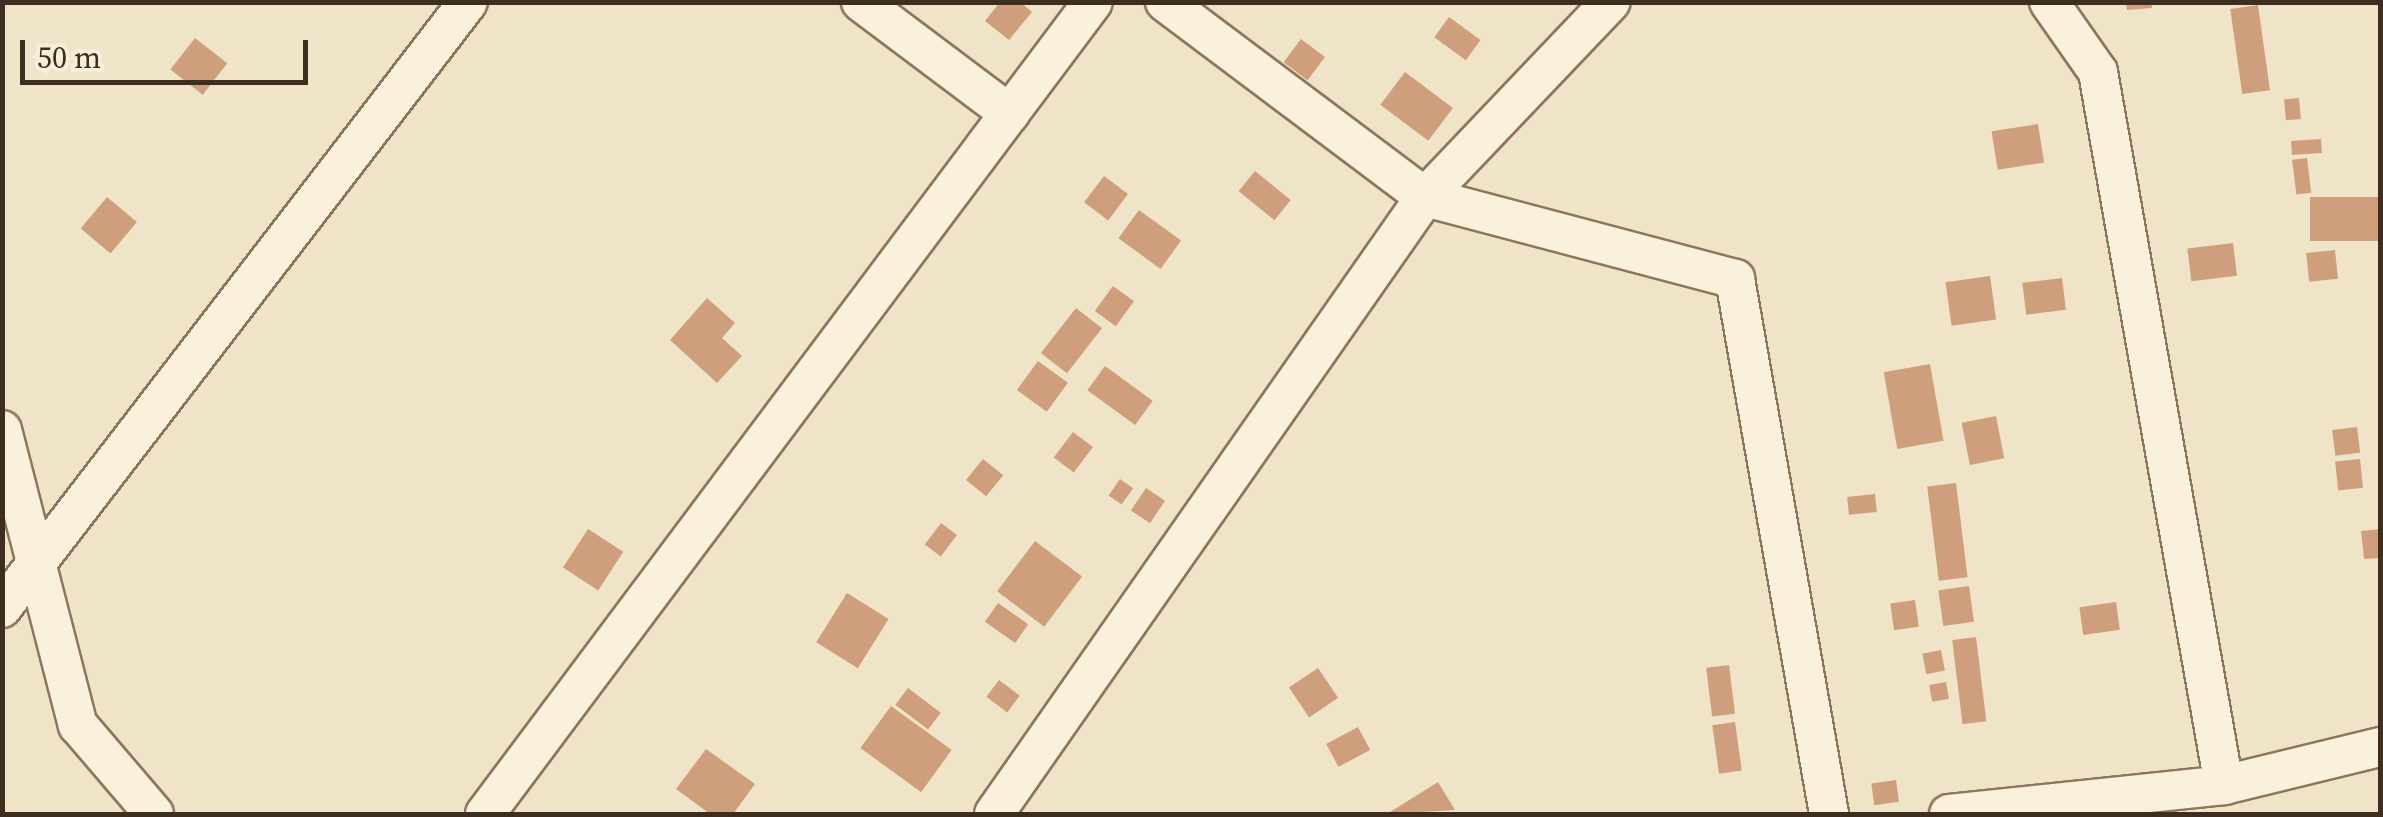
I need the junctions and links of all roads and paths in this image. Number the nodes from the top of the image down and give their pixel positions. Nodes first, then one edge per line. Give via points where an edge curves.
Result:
1 (468, 2) edge
2 (861, 2) edge
3 (1094, 2) edge
4 (1164, 2) edge
5 (1611, 2) edge
6 (2049, 2) edge
7 (1010, 114) junction
8 (1426, 197) junction
9 (2, 430) edge
10 (37, 564) junction
11 (2, 608) edge
12 (2380, 748) edge
13 (2224, 785) junction
14 (154, 814) edge
15 (485, 814) edge
16 (994, 814) edge
17 (1829, 814) edge
18 (1949, 814) edge

1 - 10 street
2 - 7 street
3 - 7 street
4 - 8 street
5 - 8 street
6 - 13 street via 2098,72
7 - 15 street
8 - 16 street
8 - 17 street via 1736,280
9 - 10 street
10 - 11 street
10 - 14 street via 78,725
12 - 13 street
13 - 18 street

